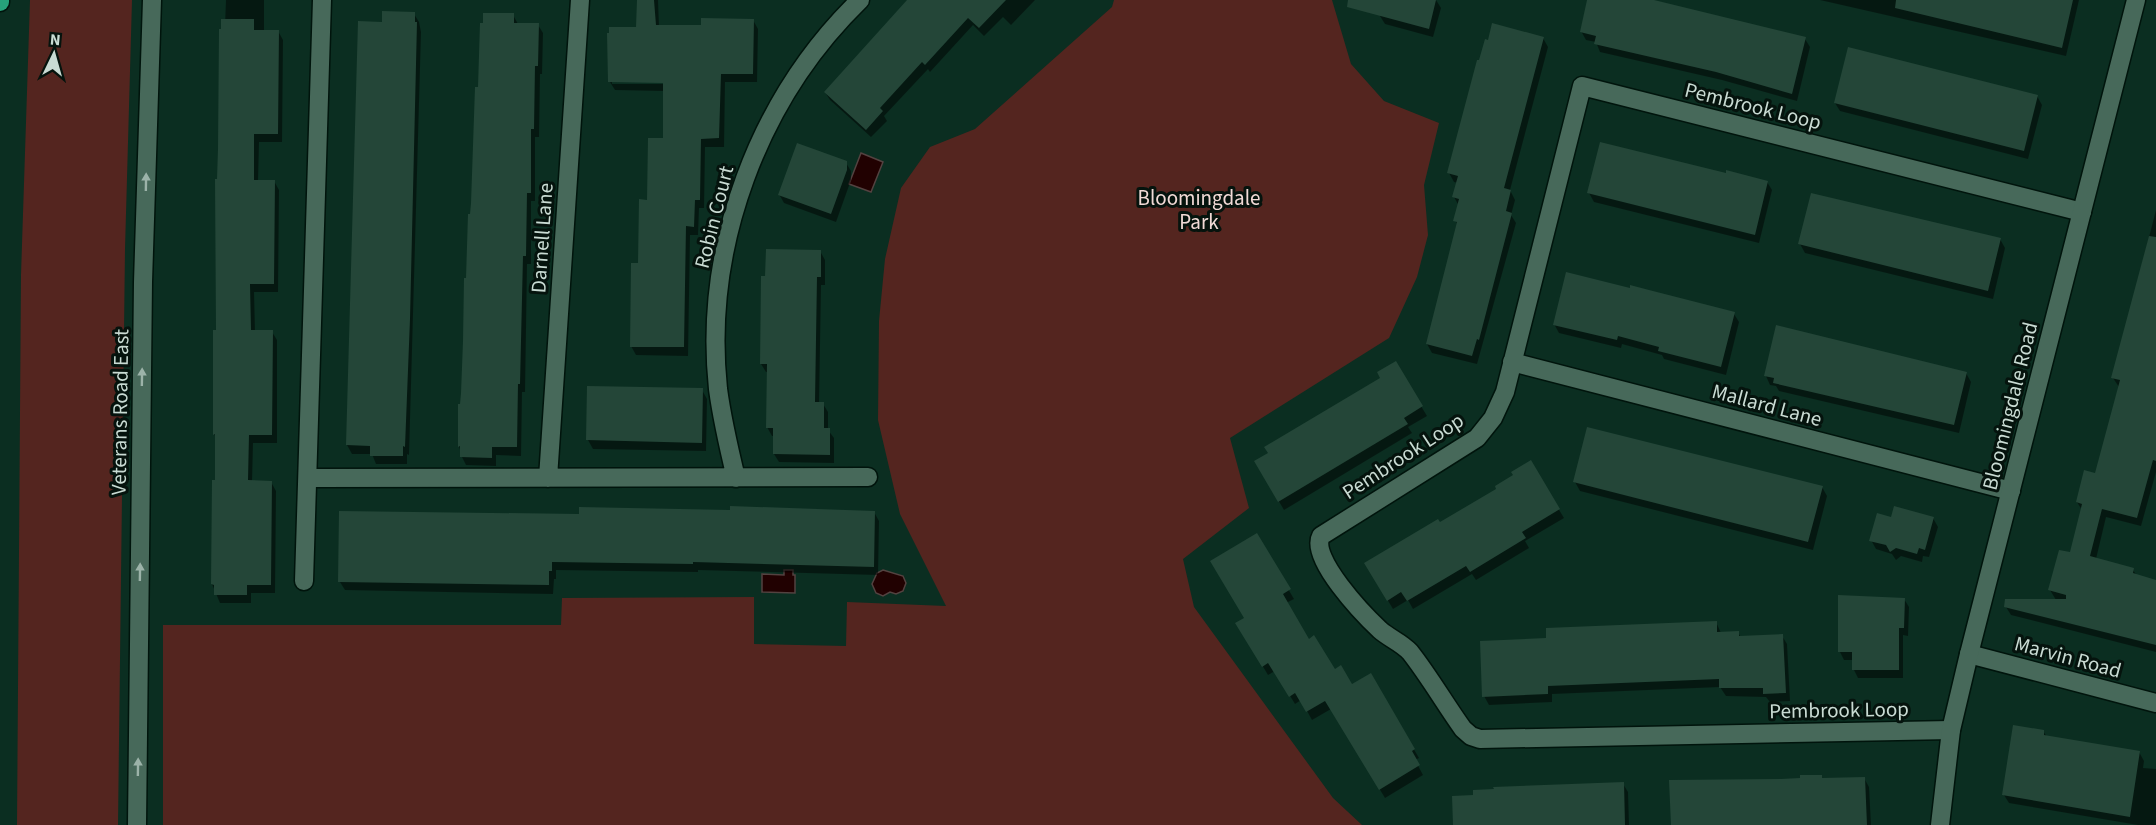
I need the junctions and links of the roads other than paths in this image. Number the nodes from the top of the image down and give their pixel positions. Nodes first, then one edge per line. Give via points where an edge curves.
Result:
1 (152, 0) edge
2 (322, 0) edge
3 (580, 0) edge
4 (860, 0) edge
5 (2136, 0) edge
6 (2082, 212) junction
7 (1512, 362) junction
8 (868, 477) dead end
9 (308, 478) junction
10 (548, 478) junction
11 (736, 478) junction
12 (2011, 491) junction
13 (304, 580) dead end
14 (1969, 654) junction
15 (2156, 703) edge
16 (1951, 730) junction
17 (137, 825) edge
18 (1940, 825) edge

17 -> 1 street, Veterans Road East via 143,293
2 - 9 street
3 - 10 street, Darnell Lane
4 - 11 street, Robin Court via 810,56 780,102 753,156 735,209 722,264 716,326 718,388
5 - 6 street, Bloomingdale Road
6 - 7 street, Pembrook Loop via 1582,86
6 - 12 street, Bloomingdale Road
7 - 12 street, Mallard Lane
7 - 16 street, Pembrook Loop via 1505,392 1477,438 1319,541 1332,575 1354,604 1382,632 1408,650 1471,736 1480,739
8 - 11 street
9 - 10 street
9 - 13 street
10 - 11 street
12 - 14 street, Bloomingdale Road
14 - 15 street, Marvin Road
14 - 16 street, Bloomingdale Road
16 - 18 street, Bloomingdale Road

